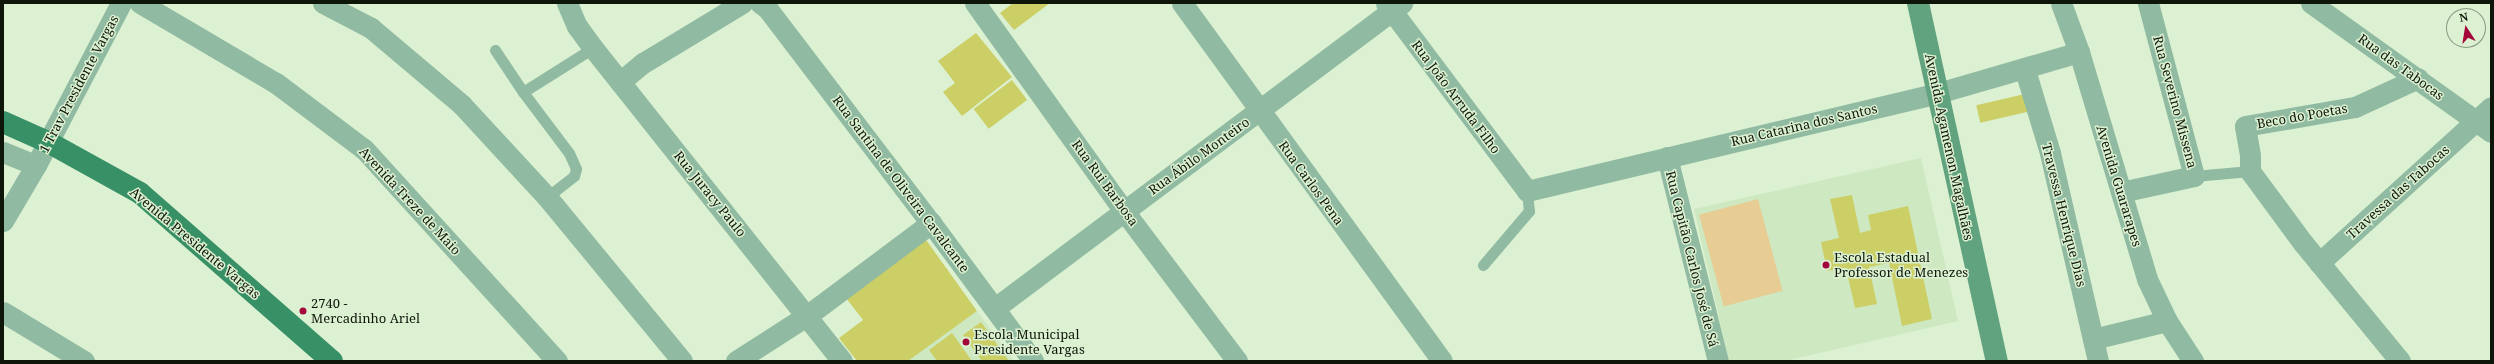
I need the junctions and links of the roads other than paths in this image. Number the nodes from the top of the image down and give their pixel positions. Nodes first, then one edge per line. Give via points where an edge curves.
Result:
1 (122, 3) edge
2 (140, 3) edge
3 (323, 3) edge
4 (567, 3) edge
5 (742, 3) edge
6 (975, 3) edge
7 (1182, 3) edge
8 (1918, 3) edge
9 (2061, 3) edge
10 (2148, 3) edge
11 (2311, 3) edge
12 (767, 5) edge
13 (1393, 6) edge
14 (593, 48) junction
15 (494, 50) dead end
16 (2079, 52) junction
17 (2025, 70) junction
18 (2418, 78) junction
19 (620, 82) junction
20 (523, 92) junction
21 (1938, 93) junction
22 (1259, 112) junction
23 (2486, 120) edge
24 (3, 122) edge
25 (48, 142) junction
26 (3, 152) edge
27 (1667, 157) junction
28 (36, 165) junction
29 (2250, 170) junction
30 (2194, 176) junction
31 (1527, 191) junction
32 (2121, 192) junction
33 (547, 197) junction
34 (1124, 211) junction
35 (3, 221) edge
36 (931, 223) junction
37 (2319, 263) junction
38 (1483, 265) dead end
39 (995, 308) junction
40 (3, 312) edge
41 (808, 315) junction
42 (2167, 321) junction
43 (2093, 339) junction
44 (84, 361) edge
45 (332, 361) edge
46 (557, 361) edge
47 (682, 361) edge
48 (736, 361) edge
49 (842, 361) edge
50 (1033, 361) edge
51 (1237, 361) edge
52 (1442, 361) edge
53 (1718, 361) edge
54 (1997, 361) edge
55 (2098, 361) edge
56 (2193, 361) edge
57 (2400, 361) edge

1 - 25 street, 1 Trav Presidente Vargas
2 - 46 street, Avenida Treze de Maio via 276,84 364,149
3 - 33 street via 371,28 462,105
4 - 14 street, Rua Juracy Paulo via 577,26
5 - 19 street via 643,63
6 - 34 street, Rua Rui Barbosa
7 - 22 street, Rua Carlos Pena
8 - 21 main road, Avenida Agamenon Magalhães
9 - 16 street, Avenida Guararapes
10 - 30 street, Rua Severino Missena
11 - 18 street, Rua das Tabocas
12 - 36 street, Rua Santina de Oliveira Cavalcante
13 - 22 street, Rua Ábilo Monteiro
13 - 31 street, Rua João Arruda Filho
14 - 19 street, Rua Juracy Paulo
14 - 20 lane
15 - 20 lane
16 - 17 street, Rua Catarina dos Santos
16 - 32 street, Avenida Guararapes
17 - 21 street, Rua Catarina dos Santos
17 - 43 street, Travessa Henrique Dias via 2050,153
18 - 23 street, Rua das Tabocas
18 - 29 street, Beco do Poetas via 2355,107 2245,126
19 - 41 street, Rua Juracy Paulo
20 - 33 lane via 568,153 576,169 574,176
21 - 27 street, Rua Catarina dos Santos
21 - 54 main road, Avenida Agamenon Magalhães
22 - 34 street, Rua Ábilo Monteiro
22 - 52 street, Rua Carlos Pena
23 - 37 street, Travessa das Tabocas
24 - 25 main road, Avenida Presidente Vargas
25 - 28 street, 1 Trav Presidente Vargas
25 - 45 main road, Avenida Presidente Vargas via 140,193
26 - 28 street
27 - 31 street, Rua Catarina dos Santos
27 - 53 street, Rua Capitão Carlos José de Sá
28 - 35 street, 1 Trav Presidente Vargas
29 - 30 lane
29 - 37 street
30 - 32 street, Rua Severino Missena
31 - 38 lane via 1529,211
32 - 42 street, Avenida Guararapes via 2147,279
33 - 47 street
34 - 39 street, Rua Ábilo Monteiro
34 - 51 street, Rua Rui Barbosa
36 - 39 street, Rua Santina de Oliveira Cavalcante
36 - 41 street
37 - 57 street
39 - 50 street, Rua Santina de Oliveira Cavalcante
40 - 44 street
41 - 48 street
41 - 49 street, Rua Juracy Paulo
42 - 43 street
42 - 56 street, Avenida Guararapes
43 - 55 street, Travessa Henrique Dias

